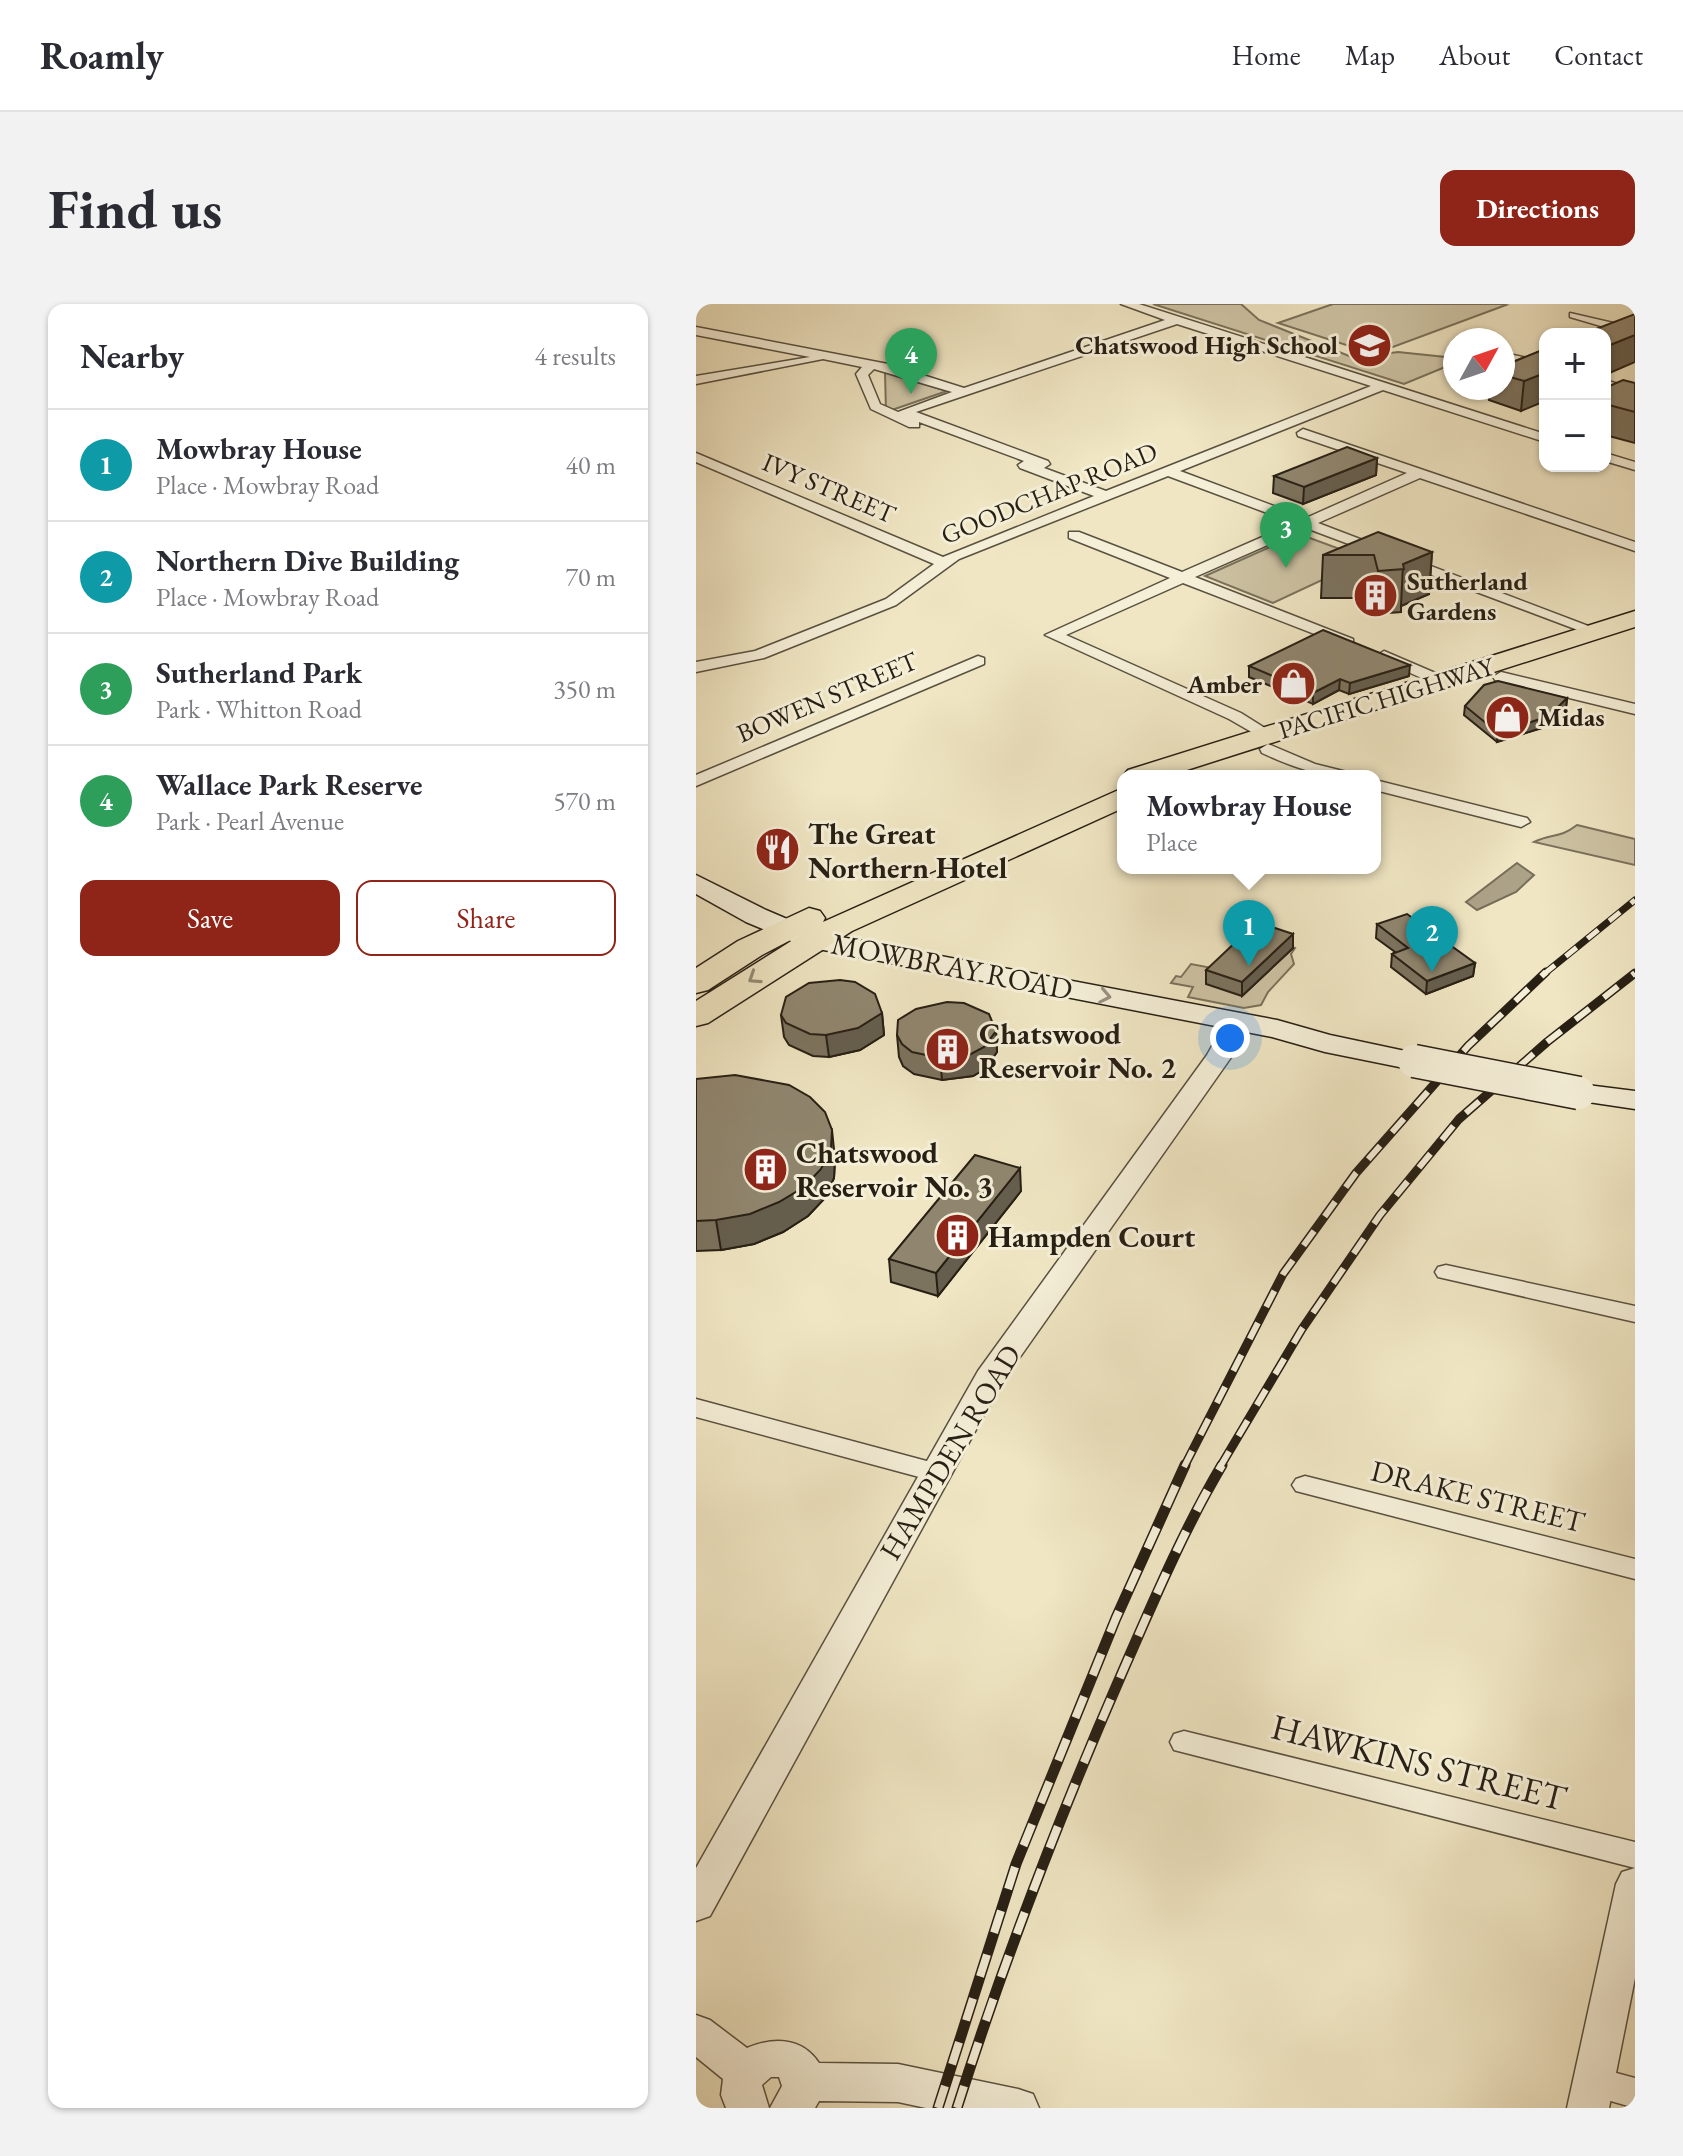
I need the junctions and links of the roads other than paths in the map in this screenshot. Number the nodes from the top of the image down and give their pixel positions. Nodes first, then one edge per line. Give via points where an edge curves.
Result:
1 (1127, 304) edge
2 (1574, 315) dead end
3 (1177, 320) junction
4 (696, 331) edge
5 (1635, 332) edge
6 (826, 356) junction
7 (1515, 358) edge
8 (1539, 364) edge
9 (871, 365) junction
10 (1635, 378) edge
11 (696, 380) edge
12 (1382, 386) junction
13 (1611, 386) edge
14 (1611, 386) edge
15 (965, 392) junction
16 (1635, 393) edge
17 (1303, 433) dead end
18 (1539, 436) edge
19 (696, 457) edge
20 (1611, 459) edge
21 (1043, 464) dead end
22 (1635, 466) edge
23 (1168, 471) junction
24 (1421, 472) junction
25 (1107, 496) junction
26 (1305, 522) junction
27 (1074, 535) dead end
28 (1635, 547) edge
29 (942, 562) junction
30 (1182, 577) junction
31 (1635, 619) edge
32 (1596, 632) junction
33 (1635, 633) edge
34 (978, 661) dead end
35 (696, 667) edge
36 (1501, 677) junction
37 (1441, 681) junction
38 (1635, 709) edge
39 (1268, 742) junction
40 (1161, 770) edge
41 (1195, 770) edge
42 (1317, 770) edge
43 (696, 781) edge
44 (1117, 784) edge
45 (1381, 787) edge
46 (1117, 800) edge
47 (1521, 822) dead end
48 (696, 883) edge
49 (799, 934) junction
50 (696, 983) edge
51 (696, 1016) edge
52 (1233, 1030) junction
53 (1614, 1096) edge
54 (1446, 1272) dead end
55 (1635, 1314) edge
56 (696, 1408) edge
57 (934, 1472) junction
58 (1305, 1485) dead end
59 (1635, 1569) edge
60 (1184, 1742) dead end
61 (1635, 1855) edge
62 (1635, 1884) edge
63 (696, 1904) edge
64 (696, 2033) edge
65 (747, 2090) edge
66 (1635, 2093) edge
67 (798, 2095) edge
68 (1591, 2095) edge
69 (1018, 2108) edge

1 - 3 street
2 - 5 street
3 - 12 street
3 - 15 street
4 - 6 street
6 - 9 street
6 - 11 street
7 - 8 street
9 - 15 street
9 - 25 street via 862,374 875,406 884,413
10 - 13 street
12 - 18 street
12 - 23 street, GOODCHAP ROAD
14 - 16 street
15 - 21 street via 904,412
17 - 24 street
19 - 29 street, IVY STREET
20 - 22 street
23 - 25 street, GOODCHAP ROAD
23 - 26 street
24 - 26 street
24 - 28 street
25 - 29 street, GOODCHAP ROAD
26 - 30 street
26 - 32 street
27 - 30 street
29 - 35 street, GOODCHAP ROAD via 891,602 759,655
30 - 37 street
30 - 39 street via 1053,635 1235,716
31 - 32 highway, PACIFIC HIGHWAY
32 - 37 highway, PACIFIC HIGHWAY
33 - 36 highway, PACIFIC HIGHWAY
34 - 43 street, BOWEN STREET
36 - 38 street
36 - 39 highway, PACIFIC HIGHWAY
37 - 39 highway, PACIFIC HIGHWAY
39 - 40 highway, PACIFIC HIGHWAY
39 - 41 highway, PACIFIC HIGHWAY
39 - 42 street
44 - 49 highway
45 - 47 street
46 - 49 highway via 897,897
48 - 49 main road, MOWBRAY ROAD
49 - 50 highway
49 -> 51 highway
49 - 52 main road, MOWBRAY ROAD via 833,956 874,969 1014,999
52 - 53 main road, MOWBRAY ROAD, bridge via 1267,1042 1325,1043
52 - 57 street, HAMPDEN ROAD via 989,1378
54 - 55 street
56 - 57 street
57 - 63 street, HAMPDEN ROAD
58 - 59 street, DRAKE STREET
60 - 61 street, HAWKINS STREET
62 - 68 street
64 - 65 street
65 - 67 street via 762,2059 782,2057 798,2065
66 - 68 street
67 - 69 street via 898,2083

